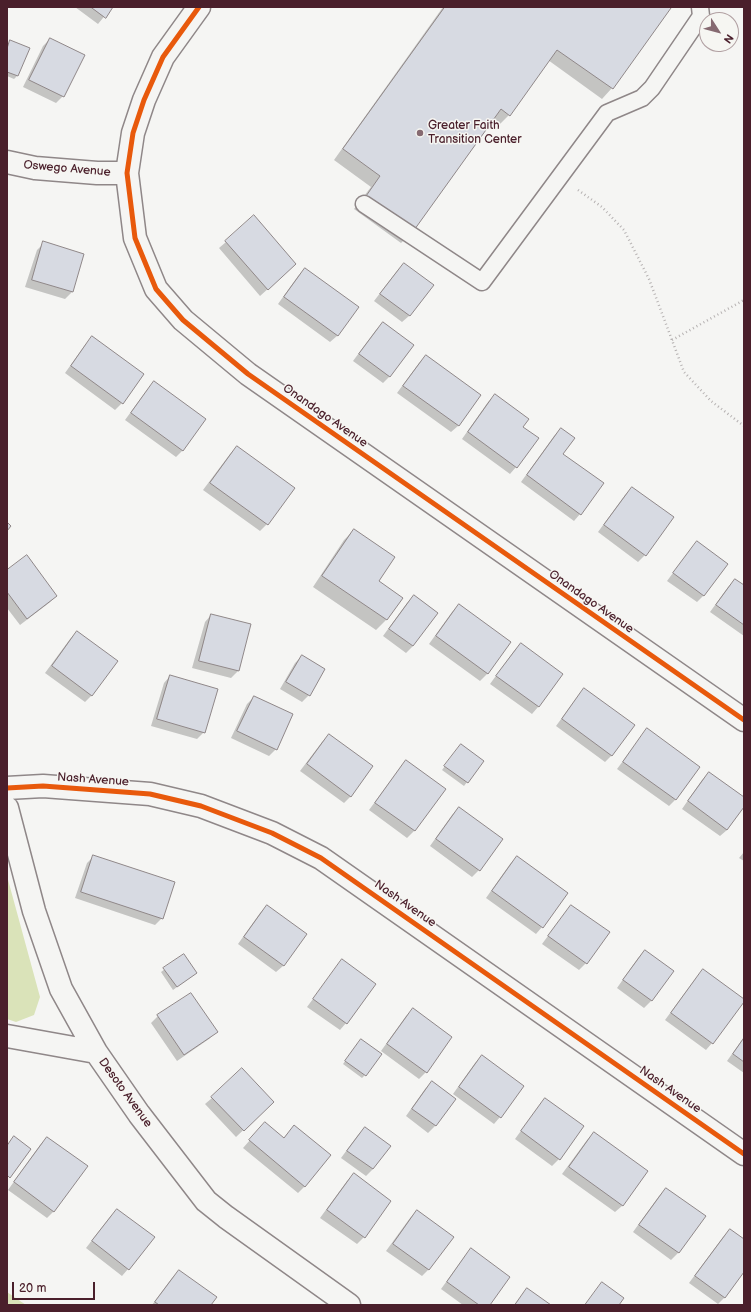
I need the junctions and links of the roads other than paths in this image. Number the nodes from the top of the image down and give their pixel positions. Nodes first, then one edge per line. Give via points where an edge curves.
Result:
1 (199, 7) edge
2 (700, 7) edge
3 (7, 162) edge
4 (127, 173) junction
5 (364, 204) dead end
6 (744, 720) edge
7 (7, 788) edge
8 (7, 808) edge
9 (7, 1036) edge
10 (96, 1052) junction
11 (744, 1154) edge
12 (349, 1305) edge

1 - 4 street, Onandago Avenue via 163,56 133,133
2 - 5 lane via 701,16 652,88 642,98 607,113 482,282
3 - 4 street, Oswego Avenue via 35,168
4 - 6 street, Onandago Avenue via 135,238 156,289 183,320 248,374
7 - 11 street, Nash Avenue via 43,786 150,794 201,806 272,833 321,858
8 - 10 street, Desoto Avenue via 34,911 61,989
9 - 10 street
10 - 12 street, Desoto Avenue via 139,1114 206,1201

